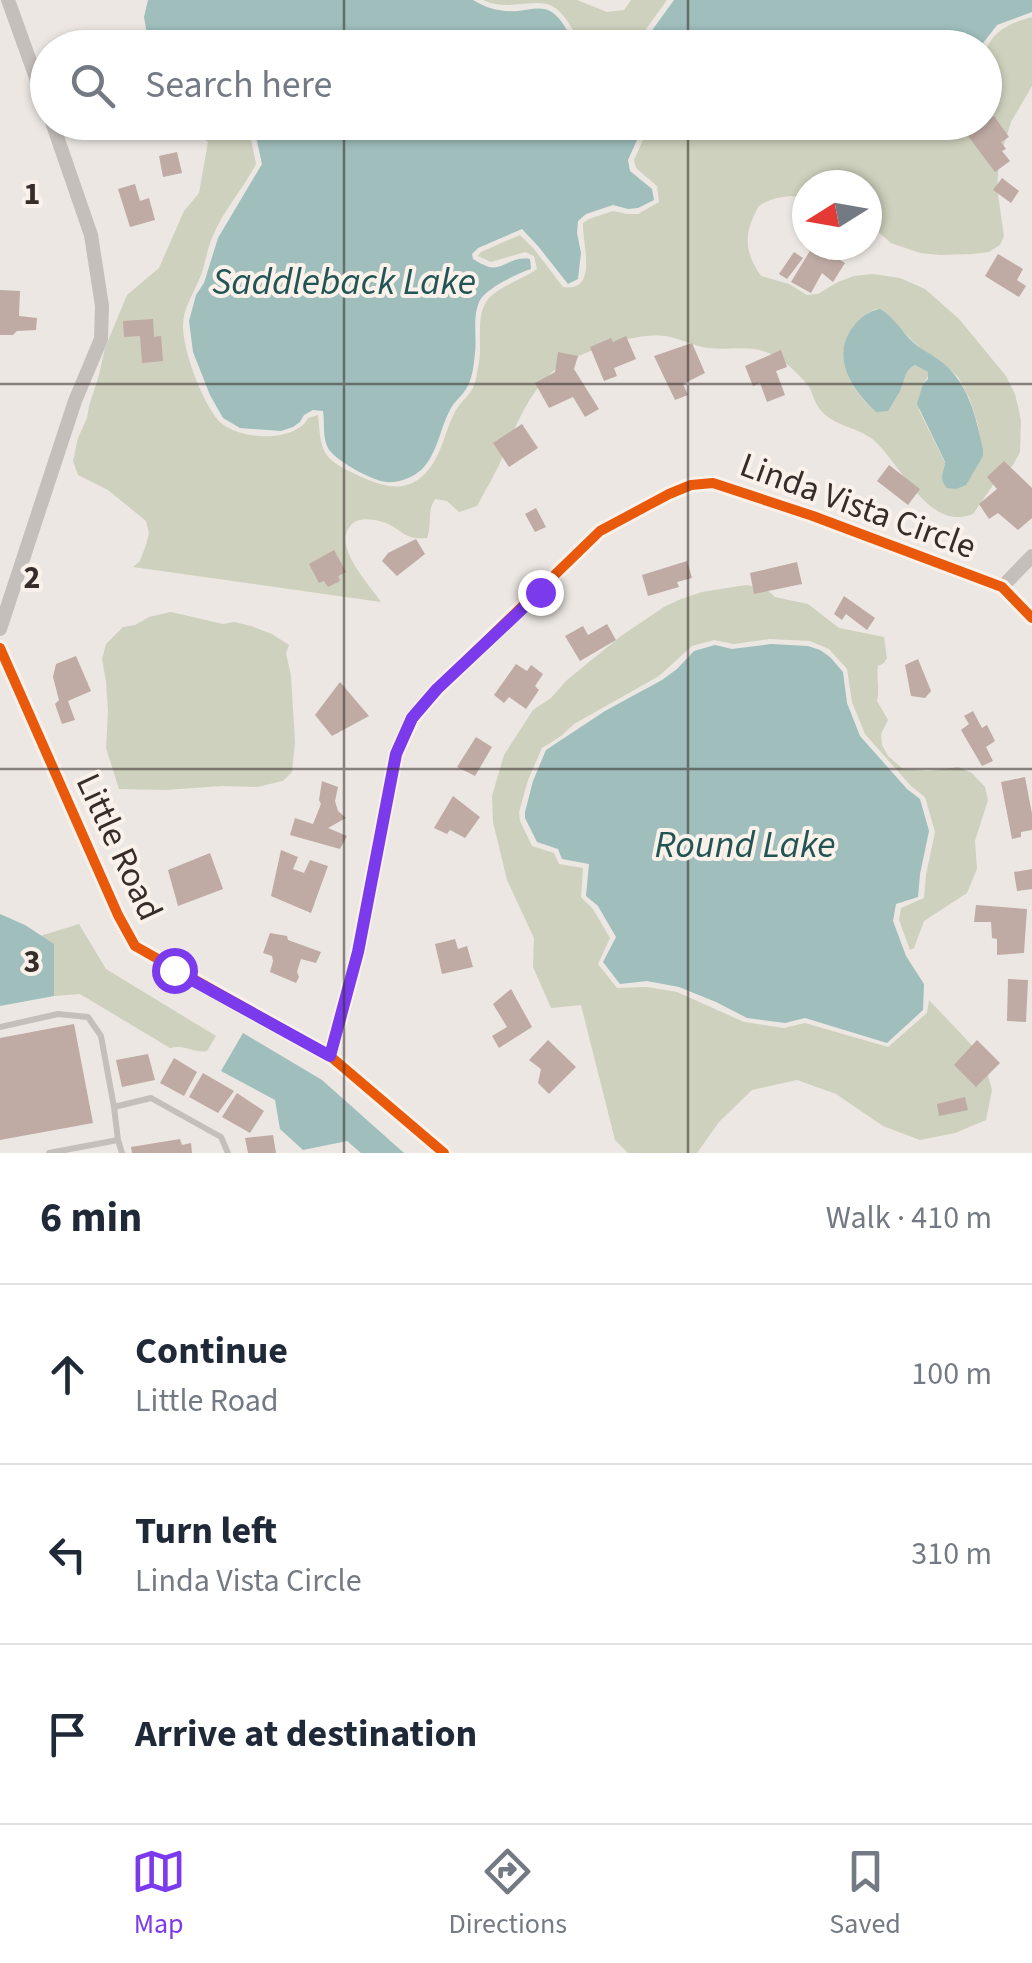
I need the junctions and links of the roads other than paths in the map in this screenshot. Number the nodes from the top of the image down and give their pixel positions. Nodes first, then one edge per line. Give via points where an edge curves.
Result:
1 (8, 0) edge
2 (30, 61) edge
3 (58, 140) edge
4 (1032, 556) edge
5 (1002, 587) junction
6 (1032, 618) edge
7 (0, 629) edge
8 (0, 648) edge
9 (0, 1027) edge
10 (330, 1056) junction
11 (114, 1107) junction
12 (118, 1140) junction
13 (49, 1153) edge
14 (122, 1153) edge
15 (228, 1153) edge
16 (444, 1153) edge

1 - 2 street
3 - 7 street via 92,235 101,340
4 - 5 street
5 - 6 street
5 - 10 street, Linda Vista Circle via 713,484 669,494 600,532 412,718 396,754 358,952
8 - 10 street, Little Road via 134,946
9 - 11 lane via 58,1014 88,1017 101,1036
10 - 16 street, Little Road
11 - 12 lane
11 - 15 lane via 152,1098 221,1137
12 - 13 lane
12 - 14 lane

